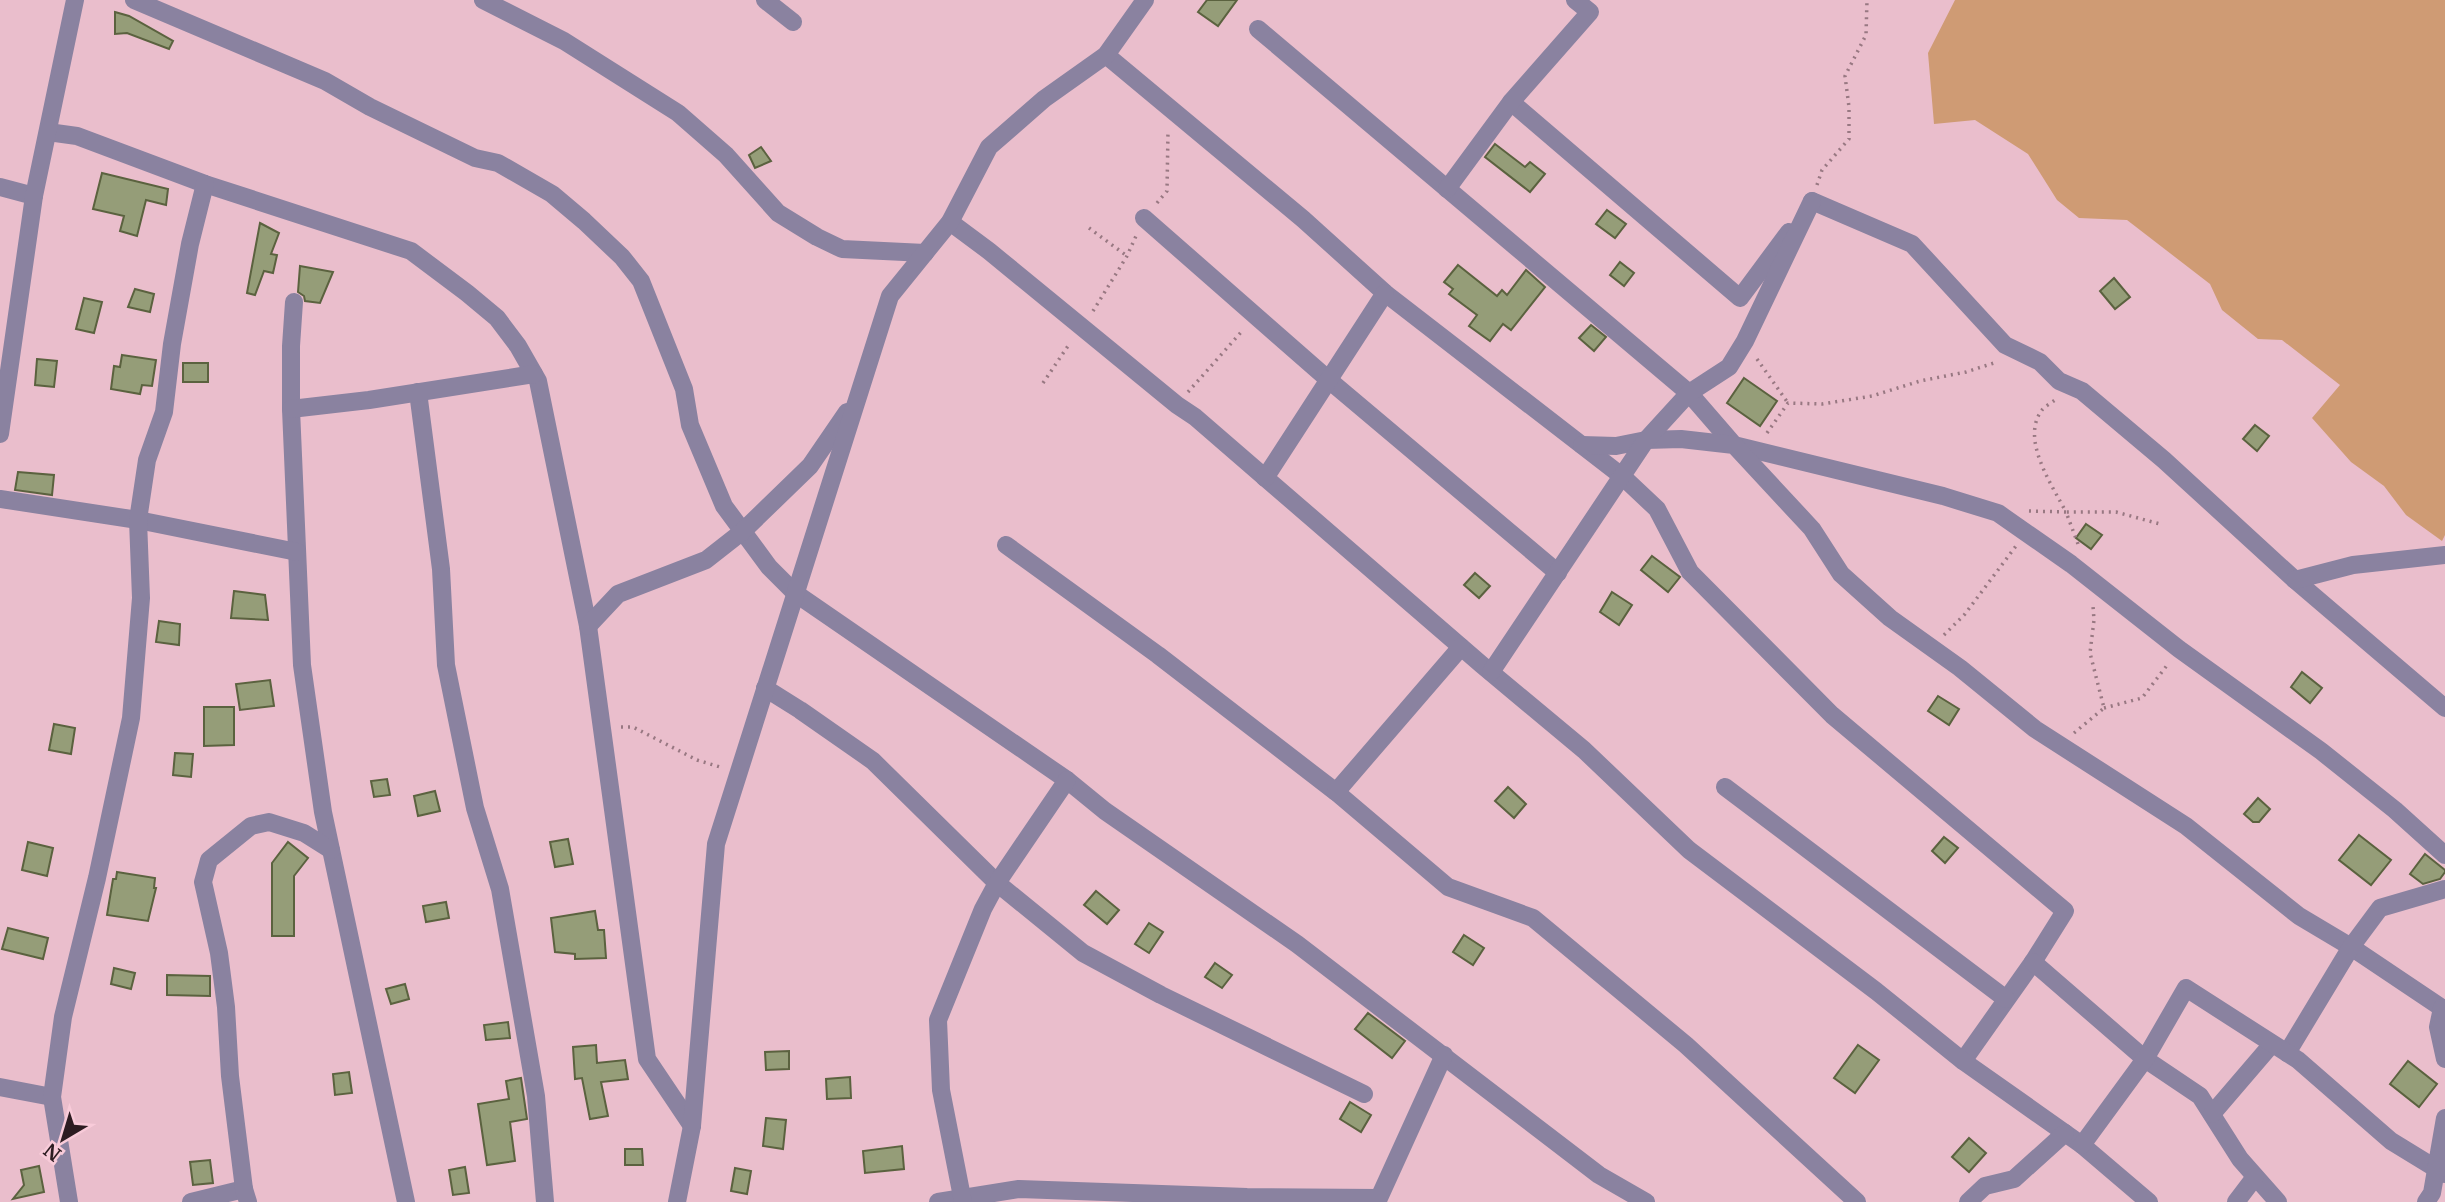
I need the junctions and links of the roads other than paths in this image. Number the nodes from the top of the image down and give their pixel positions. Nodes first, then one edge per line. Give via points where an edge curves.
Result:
1 (75, 0) edge
2 (134, 0) edge
3 (483, 0) edge
4 (765, 0) edge
5 (1145, 0) edge
6 (1575, 0) edge
7 (793, 22) dead end
8 (1258, 29) dead end
9 (1106, 55) junction
10 (1511, 102) junction
11 (48, 132) junction
12 (205, 184) junction
13 (0, 187) edge
14 (1447, 189) junction
15 (34, 195) junction
16 (1811, 201) junction
17 (1144, 218) road end
18 (950, 222) junction
19 (925, 253) junction
20 (1385, 293) junction
21 (294, 302) dead end
22 (534, 374) junction
23 (1330, 381) junction
24 (418, 391) junction
25 (1689, 393) junction
26 (859, 394) junction
27 (291, 409) junction
28 (0, 434) edge
29 (1646, 440) junction
30 (1582, 445) junction
31 (1734, 445) junction
32 (1623, 477) junction
33 (1265, 478) junction
34 (0, 499) edge
35 (138, 520) junction
36 (743, 531) junction
37 (1006, 545) dead end
38 (297, 552) junction
39 (2445, 555) edge
40 (1558, 573) junction
41 (2295, 580) junction
42 (795, 593) junction
43 (588, 626) junction
44 (1461, 647) junction
45 (1491, 672) junction
46 (765, 688) junction
47 (2445, 708) edge
48 (1067, 780) junction
49 (1725, 787) dead end
50 (1336, 792) junction
51 (331, 849) junction
52 (2445, 855) edge
53 (998, 883) junction
54 (2445, 889) edge
55 (2351, 947) junction
56 (2033, 962) junction
57 (2006, 999) junction
58 (2444, 1009) edge
59 (2279, 1048) junction
60 (1444, 1055) junction
61 (2146, 1059) junction
62 (2445, 1059) edge
63 (1963, 1061) junction
64 (0, 1087) edge
65 (1364, 1094) dead end
66 (52, 1097) junction
67 (2211, 1114) junction
68 (2445, 1118) edge
69 (692, 1126) junction
70 (2065, 1133) junction
71 (2082, 1145) junction
72 (2440, 1172) edge
73 (2255, 1177) junction
74 (246, 1195) edge
75 (1247, 1199) edge
76 (962, 1200) edge
77 (69, 1202) edge
78 (191, 1202) edge
79 (406, 1202) edge
80 (545, 1202) edge
81 (677, 1202) edge
82 (938, 1202) edge
83 (1646, 1202) edge
84 (1857, 1202) edge
85 (1968, 1202) edge
86 (2149, 1202) edge
87 (2236, 1202) edge
88 (2278, 1202) edge
89 (2426, 1202) edge

1 - 11 street
2 - 36 street via 325,81 475,158 498,163 552,194 584,221 641,281 684,389 690,425 724,506
3 - 19 street via 564,41 678,113 726,156 778,214 817,237 842,249
4 - 7 street
5 - 9 street
6 - 10 street via 1590,12
8 - 14 street
9 - 18 street via 1044,99 989,147
9 - 20 street
10 - 14 street
10 - 16 street via 1740,298
11 - 12 street via 76,136
11 - 15 street
12 - 22 street via 411,251 497,318
12 - 35 street via 172,344 164,412 147,460
13 - 15 street
14 - 25 street
15 - 28 street
16 - 25 street via 1729,367
16 - 41 street via 1912,244 2005,345 2082,391
17 - 23 street
18 - 19 street
18 - 33 street
19 - 26 street via 890,296
20 - 23 street
20 - 30 street
21 - 27 street
22 - 24 street
22 - 43 street
23 - 33 street
23 - 40 street
24 - 27 street
24 - 80 street via 441,569 446,665 475,808 500,889 536,1096
25 - 29 street
25 - 31 street
26 - 36 street via 810,466
26 - 42 street
27 - 38 street
29 - 30 street via 1616,446
29 - 31 street
29 - 32 street
30 - 32 street
31 - 52 street via 1998,513 2321,751
31 - 55 street via 1812,529 1841,574 1890,618 2035,729 2186,826 2299,916
32 - 40 street
32 - 56 street via 1657,509 1690,572 1832,715 2065,911
33 - 44 street
34 - 35 street
35 - 38 street
35 - 66 street via 141,598 131,718 63,1017
36 - 42 street
36 - 43 street via 706,560 618,594
37 - 50 street
38 - 51 street via 302,665
39 - 41 street via 2353,565
40 - 45 street
41 - 47 street
42 - 46 street
42 - 48 street
43 - 69 street via 647,1059
44 - 45 street
44 - 50 street
45 - 63 street via 1584,750 1689,850
46 - 53 street via 873,761
46 - 69 street via 716,844
48 - 53 street
48 - 60 street
49 - 57 street
50 - 84 street via 1448,887 1533,918 1686,1045
51 - 74 street via 304,833 269,822 251,826 209,860 203,882 219,953
51 - 79 street
53 - 65 street via 1083,953
53 - 76 street via 938,1020 941,1090
54 - 55 street via 2380,908
55 - 58 street
55 - 59 street
56 - 57 street
56 - 61 street
57 - 63 street
58 - 62 street via 2438,1027
59 - 61 street via 2186,988
59 - 67 street
59 - 72 street via 2391,1141
60 - 75 street via 1379,1198
60 - 83 street via 1599,1175
61 - 67 street via 2200,1096
61 - 71 street
63 - 70 street
64 - 66 street
66 - 77 street
67 - 73 street
68 - 72 street
69 - 81 street
70 - 71 street
70 - 85 street via 2014,1179 1985,1186
71 - 86 street
72 - 89 street
73 - 87 street
73 - 88 street
74 - 78 street
75 - 76 street via 1019,1189
76 - 82 street

